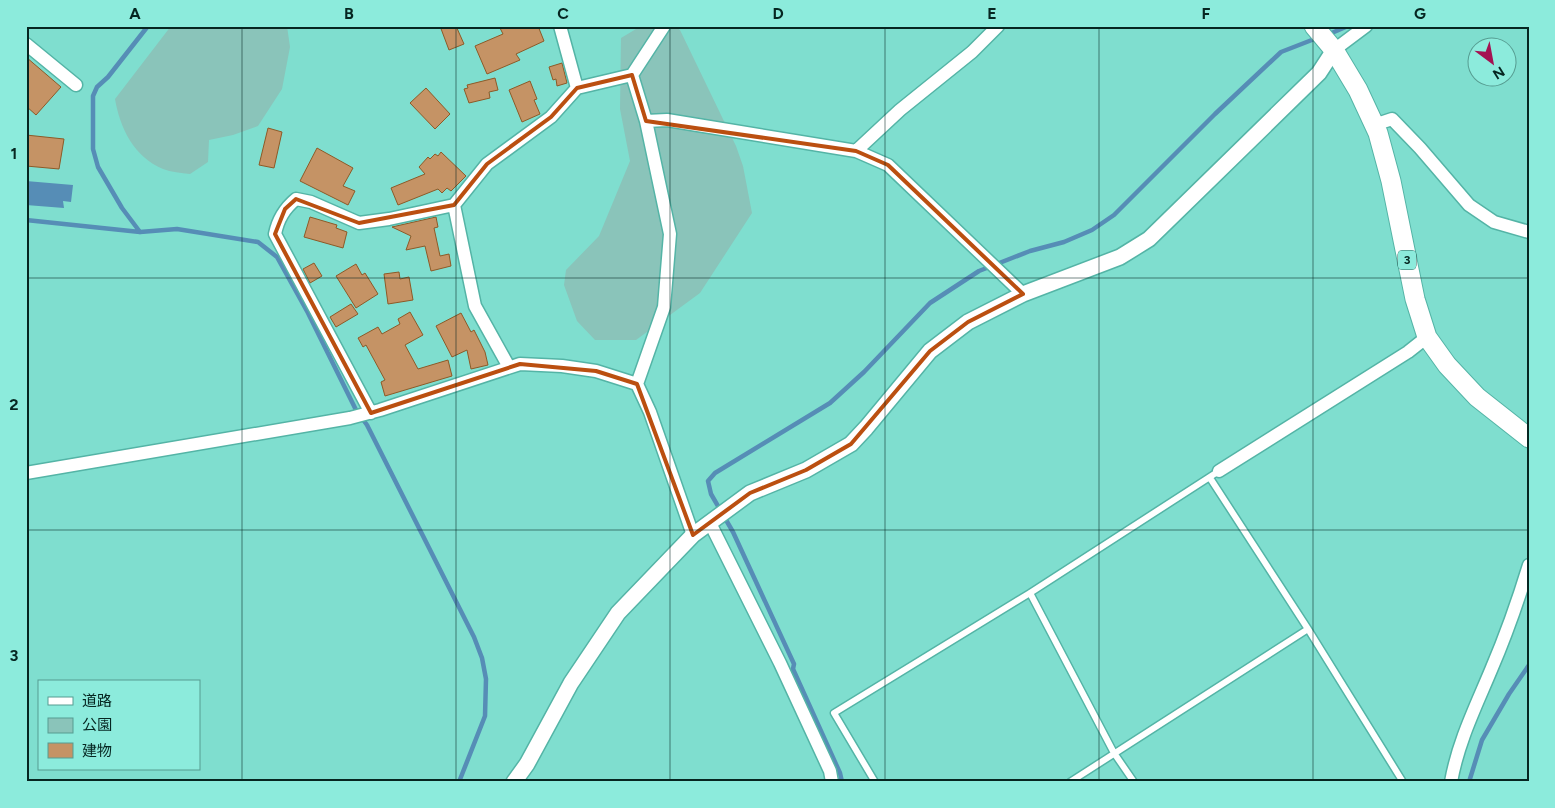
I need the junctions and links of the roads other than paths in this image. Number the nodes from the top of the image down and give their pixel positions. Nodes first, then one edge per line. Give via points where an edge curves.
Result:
1 (560, 26) edge
2 (664, 26) edge
3 (998, 26) edge
4 (1314, 26) edge
5 (1366, 26) edge
6 (26, 44) edge
7 (1334, 50) junction
8 (632, 75) junction
9 (76, 85) dead end
10 (577, 88) junction
11 (646, 121) junction
12 (1374, 125) junction
13 (856, 151) junction
14 (454, 205) junction
15 (1529, 232) edge
16 (1023, 294) junction
17 (1427, 337) junction
18 (509, 368) junction
19 (636, 384) junction
20 (371, 413) junction
21 (1529, 438) edge
22 (26, 473) edge
23 (1214, 475) junction
24 (710, 523) junction
25 (693, 535) junction
26 (1529, 565) edge
27 (1030, 593) junction
28 (1308, 629) junction
29 (1114, 753) junction
30 (514, 782) edge
31 (832, 782) edge
32 (875, 782) edge
33 (1070, 782) edge
34 (1134, 782) edge
35 (1403, 782) edge
36 (1451, 782) edge

1 - 10 street
2 - 8 street
3 - 13 street
4 - 7 main road, 3
5 - 7 street
6 - 9 street
7 - 12 main road, 3
7 - 16 street via 1319,73 1149,239 1120,257
8 - 10 street
8 - 11 street
10 - 14 street via 551,117 487,164
11 - 13 street via 666,120
11 - 19 street via 670,234 664,307
12 - 15 street via 1392,119 1469,205 1494,222
12 - 17 main road, 3 via 1391,181 1415,299
13 - 16 street via 888,165
14 - 18 street via 475,306
14 - 20 street via 359,223 311,202 296,199 285,208 277,224 275,234
16 - 24 street via 968,322 930,351 851,444 806,470 750,493
17 - 21 main road, 3 via 1447,365 1477,396
17 - 23 street
18 - 19 street via 520,364 562,366 596,371
18 - 20 street
19 - 25 street via 650,412
20 - 22 street
23 - 27 lane
23 - 28 lane
24 - 25 street
24 - 31 street via 780,663 830,771
25 - 30 street via 618,613 571,683
26 - 36 street via 1516,610 1469,721
27 - 29 lane
27 - 32 lane via 834,713
28 - 29 lane
28 - 35 lane
29 - 33 lane
29 - 34 lane

